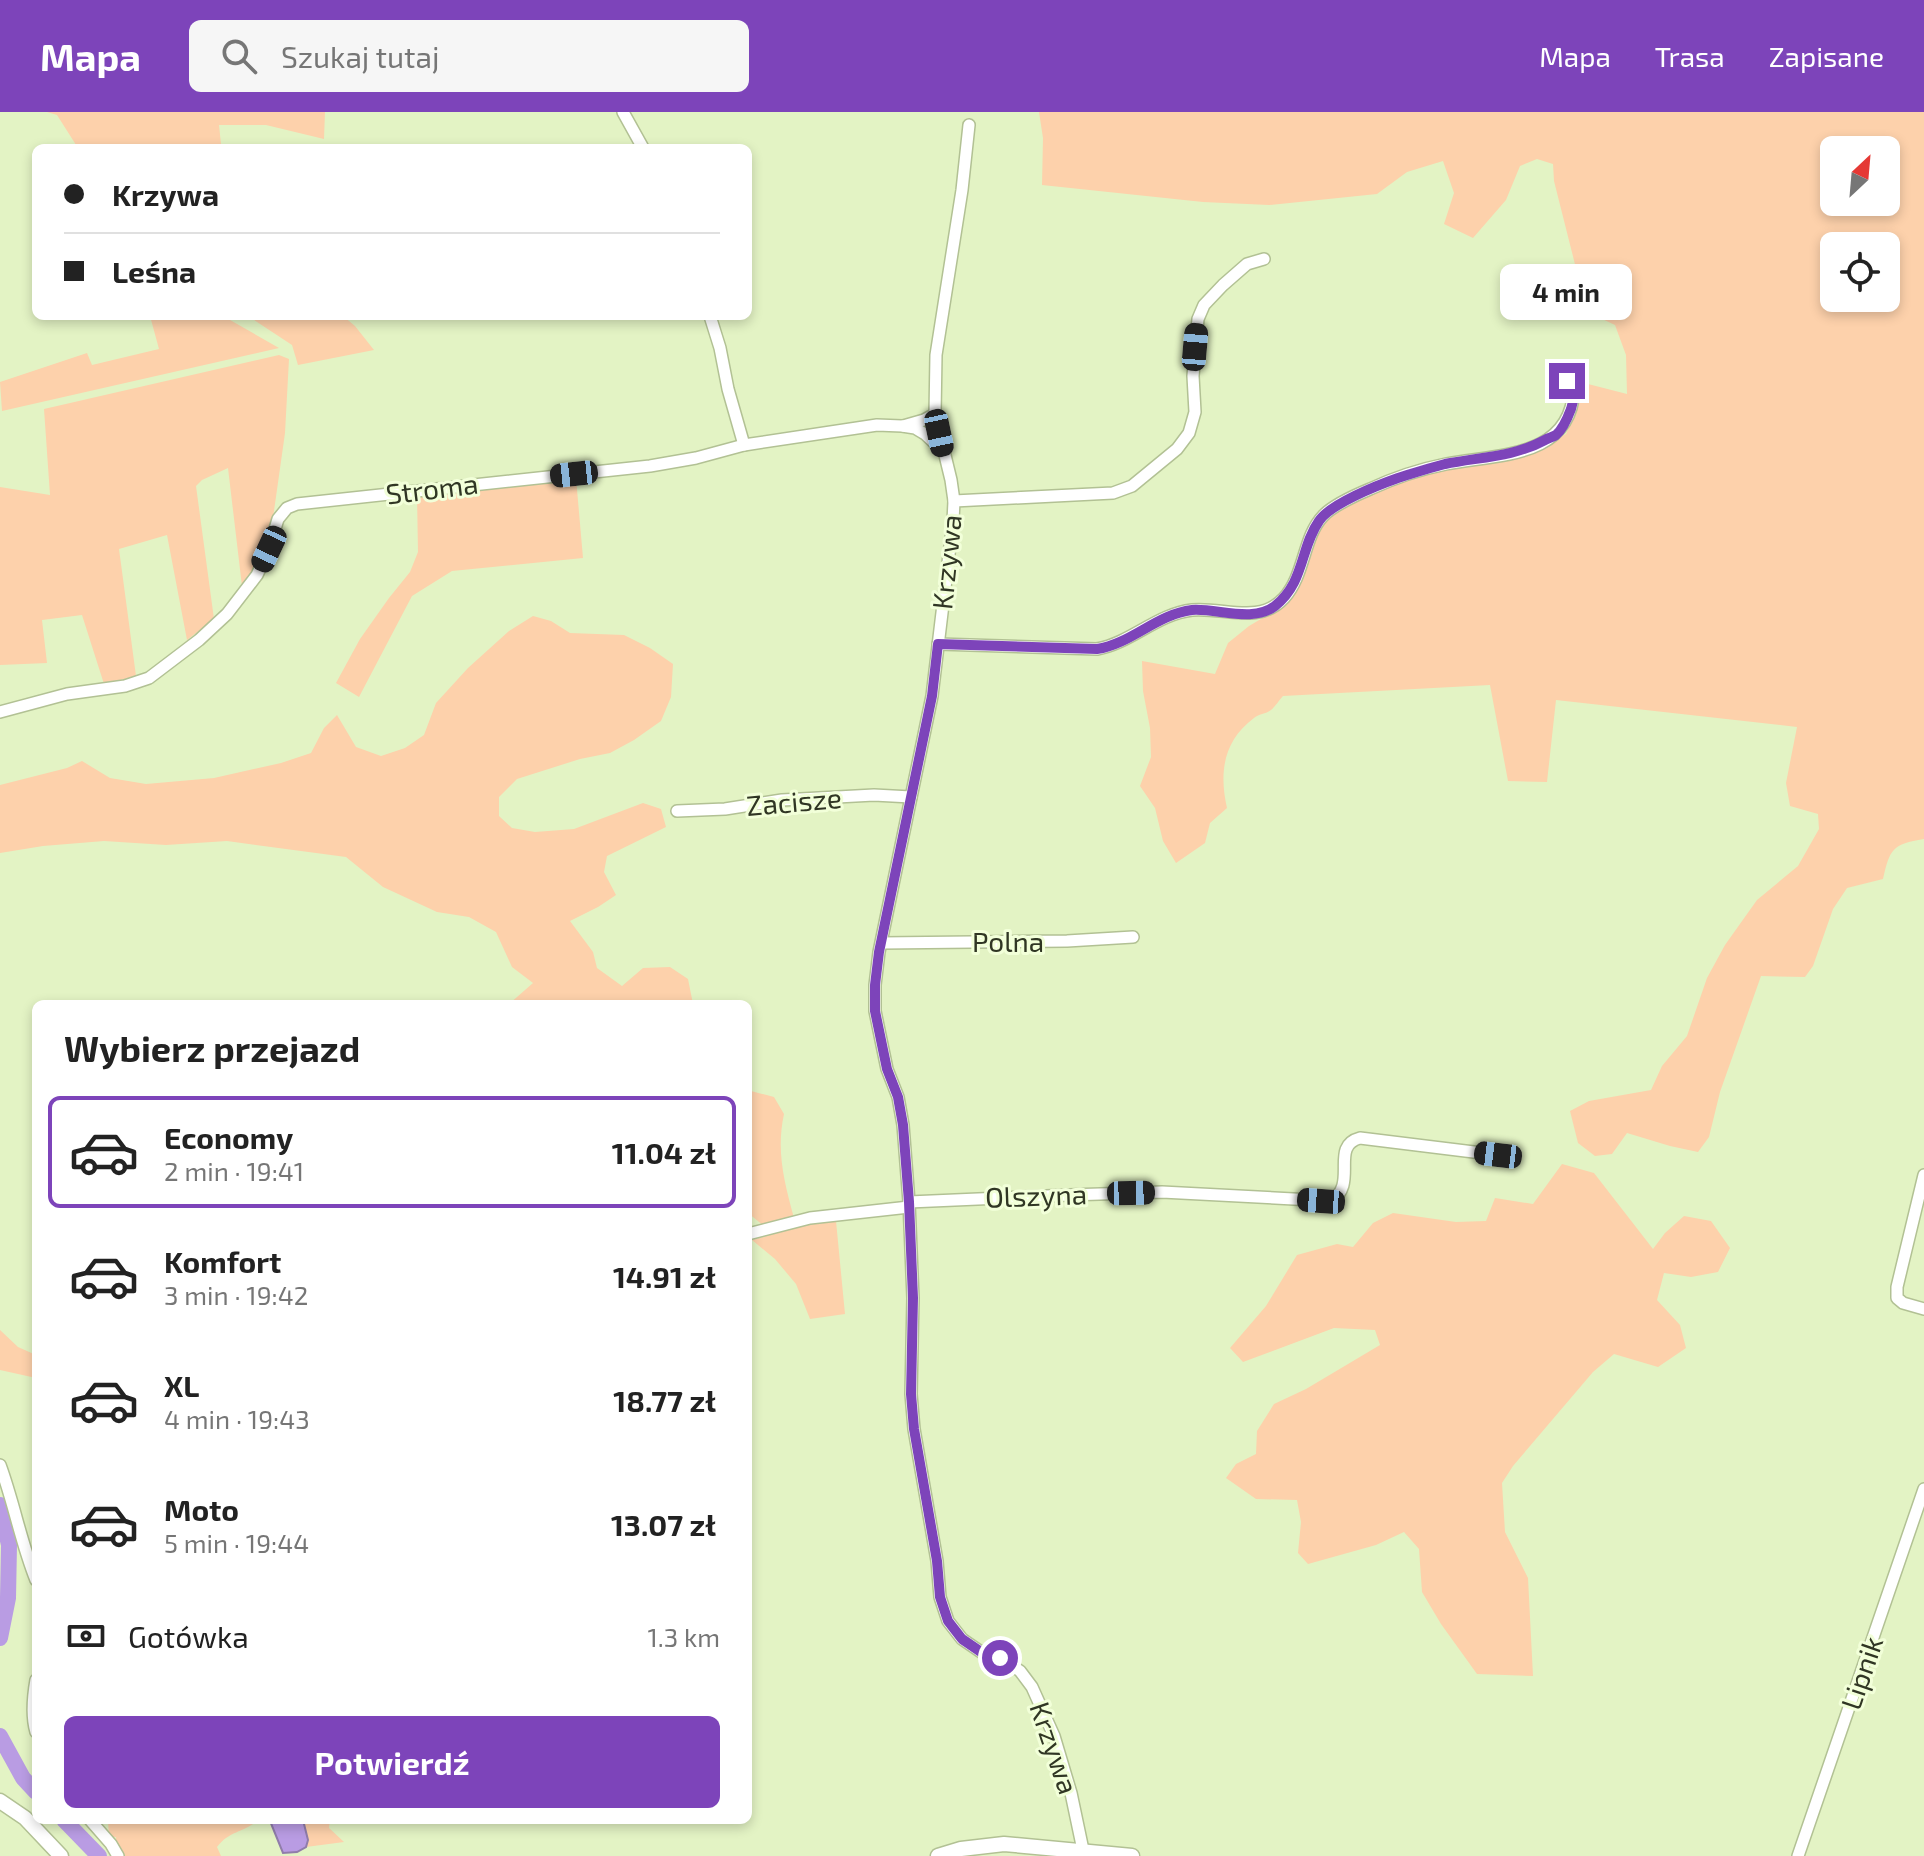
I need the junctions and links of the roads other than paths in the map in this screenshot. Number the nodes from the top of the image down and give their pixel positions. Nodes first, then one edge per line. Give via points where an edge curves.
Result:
1 (623, 112) edge
2 (969, 125) dead end
3 (641, 144) edge
4 (1264, 259) dead end
5 (711, 320) edge
6 (1558, 375) dead end
7 (935, 414) junction
8 (902, 426) junction
9 (744, 445) junction
10 (943, 451) junction
11 (954, 501) junction
12 (938, 644) junction
13 (0, 712) edge
14 (911, 797) junction
15 (677, 811) dead end
16 (1133, 937) dead end
17 (882, 943) junction
18 (1498, 1155) dead end
19 (1923, 1182) edge
20 (909, 1205) junction
21 (752, 1233) edge
22 (1924, 1309) edge
23 (0, 1465) edge
24 (1924, 1489) edge
25 (32, 1570) edge
26 (0, 1801) edge
27 (94, 1824) edge
28 (1083, 1850) junction
29 (1045, 1852) edge
30 (61, 1856) edge
31 (118, 1856) edge
32 (938, 1856) edge
33 (1132, 1856) edge
34 (1798, 1856) edge

1 - 3 street
2 - 7 street, Krzywa via 936,355
4 - 11 street via 1247,264 1204,305 1198,319 1195,412 1189,433 1132,486 1113,493
5 - 9 street
6 - 12 street via 1574,390 1556,435 1533,448 1399,478 1326,513 1314,530 1296,580 1272,609 1247,614 1181,612 1097,649
7 - 8 street
7 - 10 street, Krzywa
8 - 9 street, Stroma
8 - 10 street via 925,434
9 - 13 street, Stroma via 650,466 297,504 278,519 257,575 227,614 149,678
10 - 11 street, Krzywa
11 - 12 street, Krzywa
12 - 14 street, Krzywa
14 - 15 street, Zacisze via 782,800
14 - 17 street, Krzywa
16 - 17 street, Polna
17 - 20 street, Krzywa via 875,1011 903,1125
18 - 20 street, Olszyna via 1360,1138 1347,1145 1344,1188 1331,1201 1162,1192
19 - 22 street via 1897,1298
20 - 21 street via 810,1218
20 - 28 street, Krzywa via 911,1394 940,1597 948,1621 962,1639 1020,1671 1032,1687 1054,1736
23 - 25 street
24 - 34 street, Lipnik
26 - 30 street via 25,1818
27 - 31 street
28 - 29 street
28 - 33 street
29 - 32 street via 1004,1844

